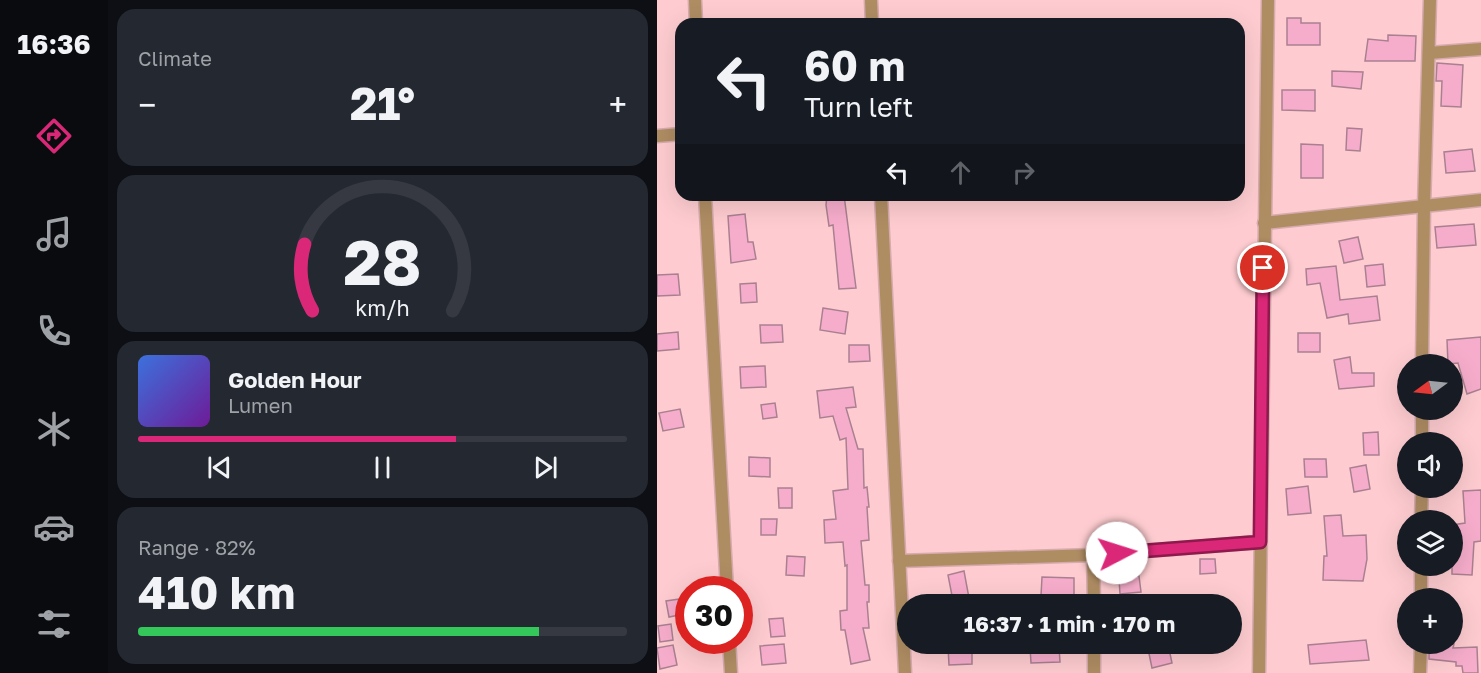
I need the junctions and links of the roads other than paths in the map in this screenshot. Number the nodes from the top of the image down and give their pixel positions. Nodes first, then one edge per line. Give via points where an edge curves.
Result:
1 (695, 0) edge
2 (871, 0) edge
3 (1267, 0) edge
4 (1430, 0) edge
5 (696, 18) edge
6 (872, 18) edge
7 (1481, 49) edge
8 (1429, 53) junction
9 (675, 134) edge
10 (657, 136) edge
11 (1481, 200) edge
12 (705, 201) edge
13 (881, 201) edge
14 (1423, 206) junction
15 (1264, 223) junction
16 (1422, 354) edge
17 (1260, 542) junction
18 (1093, 555) junction
19 (899, 561) junction
20 (726, 576) edge
21 (1093, 594) edge
22 (730, 654) edge
23 (1094, 654) edge
24 (1421, 654) edge
25 (731, 673) edge
26 (905, 673) edge
27 (1094, 673) edge
28 (1259, 673) edge
29 (1421, 673) edge

1 - 5 street
2 - 6 street
3 - 15 street
4 - 8 street
7 - 8 street
8 - 14 street
9 - 10 street
11 - 14 street
12 - 20 street
13 - 19 street
14 - 15 street
14 - 16 street
15 - 17 street
17 - 18 street
17 - 28 street
18 - 19 street
18 - 21 street
19 - 26 street
22 - 25 street
23 - 27 street
24 - 29 street

